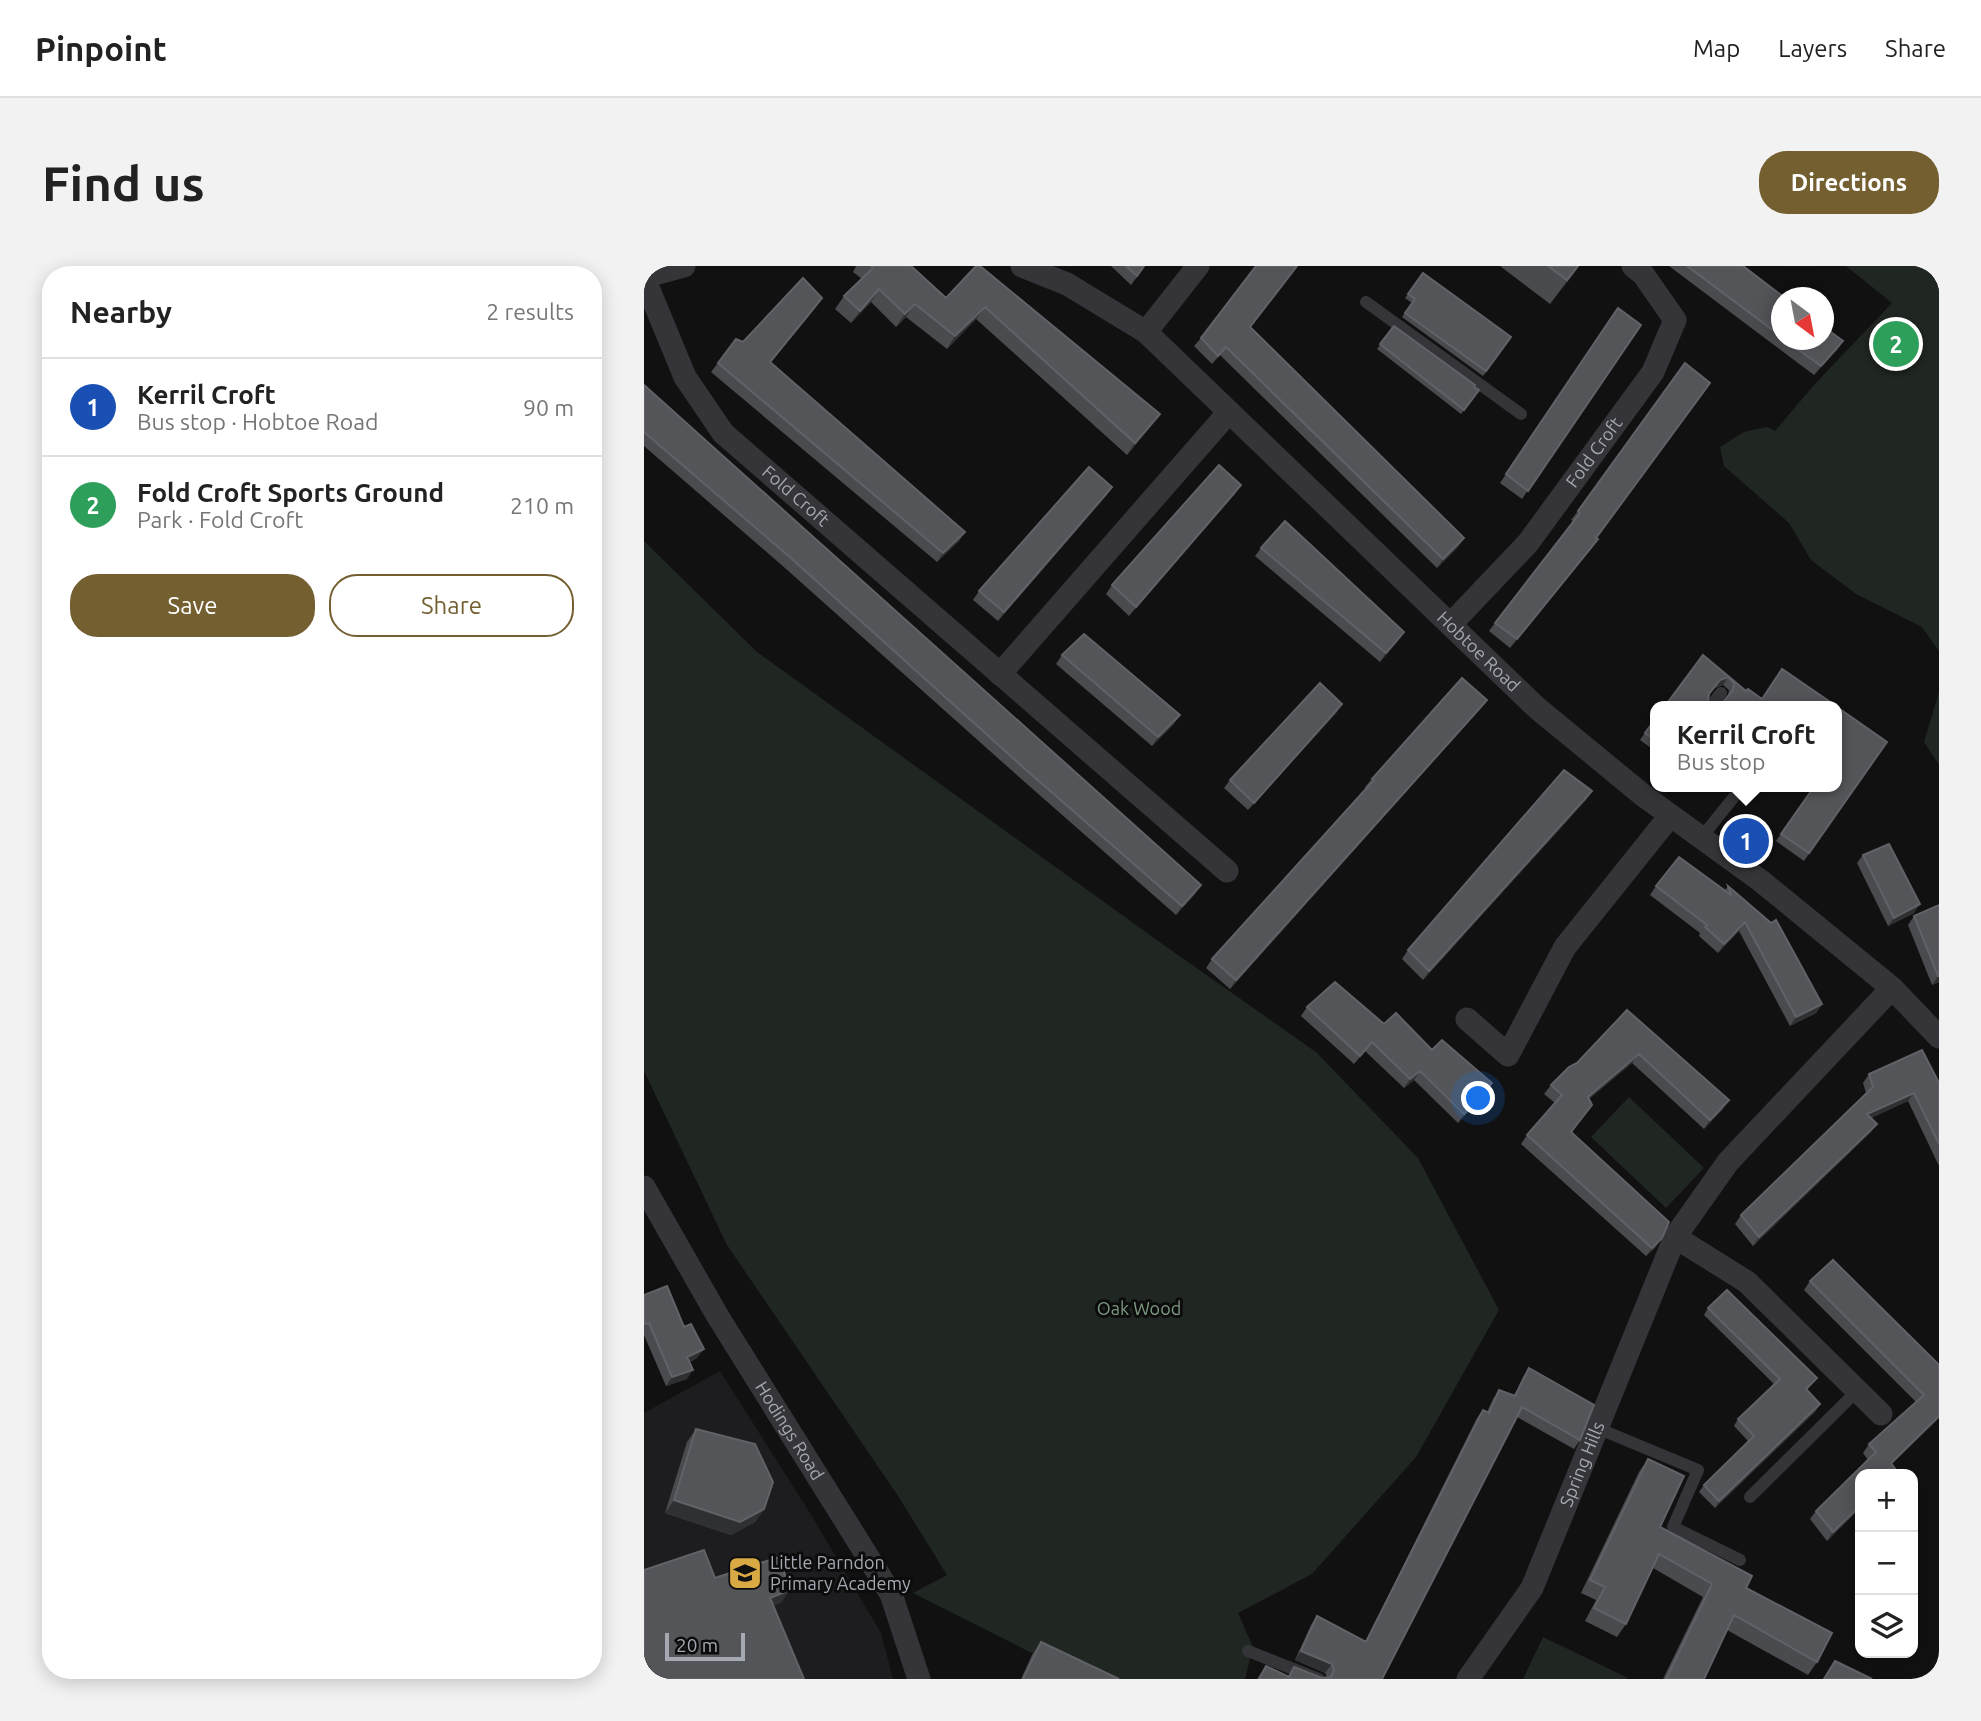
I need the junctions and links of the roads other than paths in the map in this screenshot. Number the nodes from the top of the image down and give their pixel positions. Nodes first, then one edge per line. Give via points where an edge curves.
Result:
1 (684, 266) edge
2 (1022, 266) edge
3 (1198, 266) edge
4 (1633, 266) edge
5 (644, 277) edge
6 (1366, 302) dead end
7 (1146, 332) junction
8 (1229, 412) junction
9 (1521, 414) dead end
10 (1451, 624) junction
11 (1000, 674) junction
12 (1721, 693) edge
13 (1715, 701) edge
14 (1738, 792) edge
15 (1670, 816) junction
16 (1701, 838) junction
17 (1227, 871) dead end
18 (1892, 988) junction
19 (1467, 1020) dead end
20 (1939, 1037) edge
21 (644, 1187) edge
22 (1675, 1237) junction
23 (1857, 1391) junction
24 (1881, 1414) dead end
25 (1597, 1428) junction
26 (1750, 1497) dead end
27 (1740, 1560) dead end
28 (1248, 1651) dead end
29 (919, 1679) edge
30 (1318, 1679) edge
31 (1468, 1679) edge

1 - 5 street
2 - 7 street, Hobtoe Road via 1067,284
3 - 7 street
4 - 10 street, Fold Croft via 1675,320 1653,372 1528,543
5 - 11 street, Fold Croft via 685,377 723,433
6 - 9 lane
7 - 8 street, Hobtoe Road
8 - 10 street, Hobtoe Road
8 - 11 street
10 - 15 street, Hobtoe Road via 1537,708
11 - 17 street, Fold Croft
12 - 13 lane
14 - 16 lane
15 - 16 street, Hobtoe Road
15 - 19 street via 1565,947 1508,1055
16 - 18 street, Hobtoe Road
18 - 20 street, Hobtoe Road
18 - 22 street, Spring Hills via 1728,1162
21 - 29 street, Hodings Road via 717,1315 891,1594
22 - 23 street via 1746,1282
22 - 25 street, Spring Hills
23 - 24 street
23 - 26 lane
25 - 27 lane via 1698,1470 1673,1527
25 - 31 street, Spring Hills via 1532,1588
28 - 30 lane

